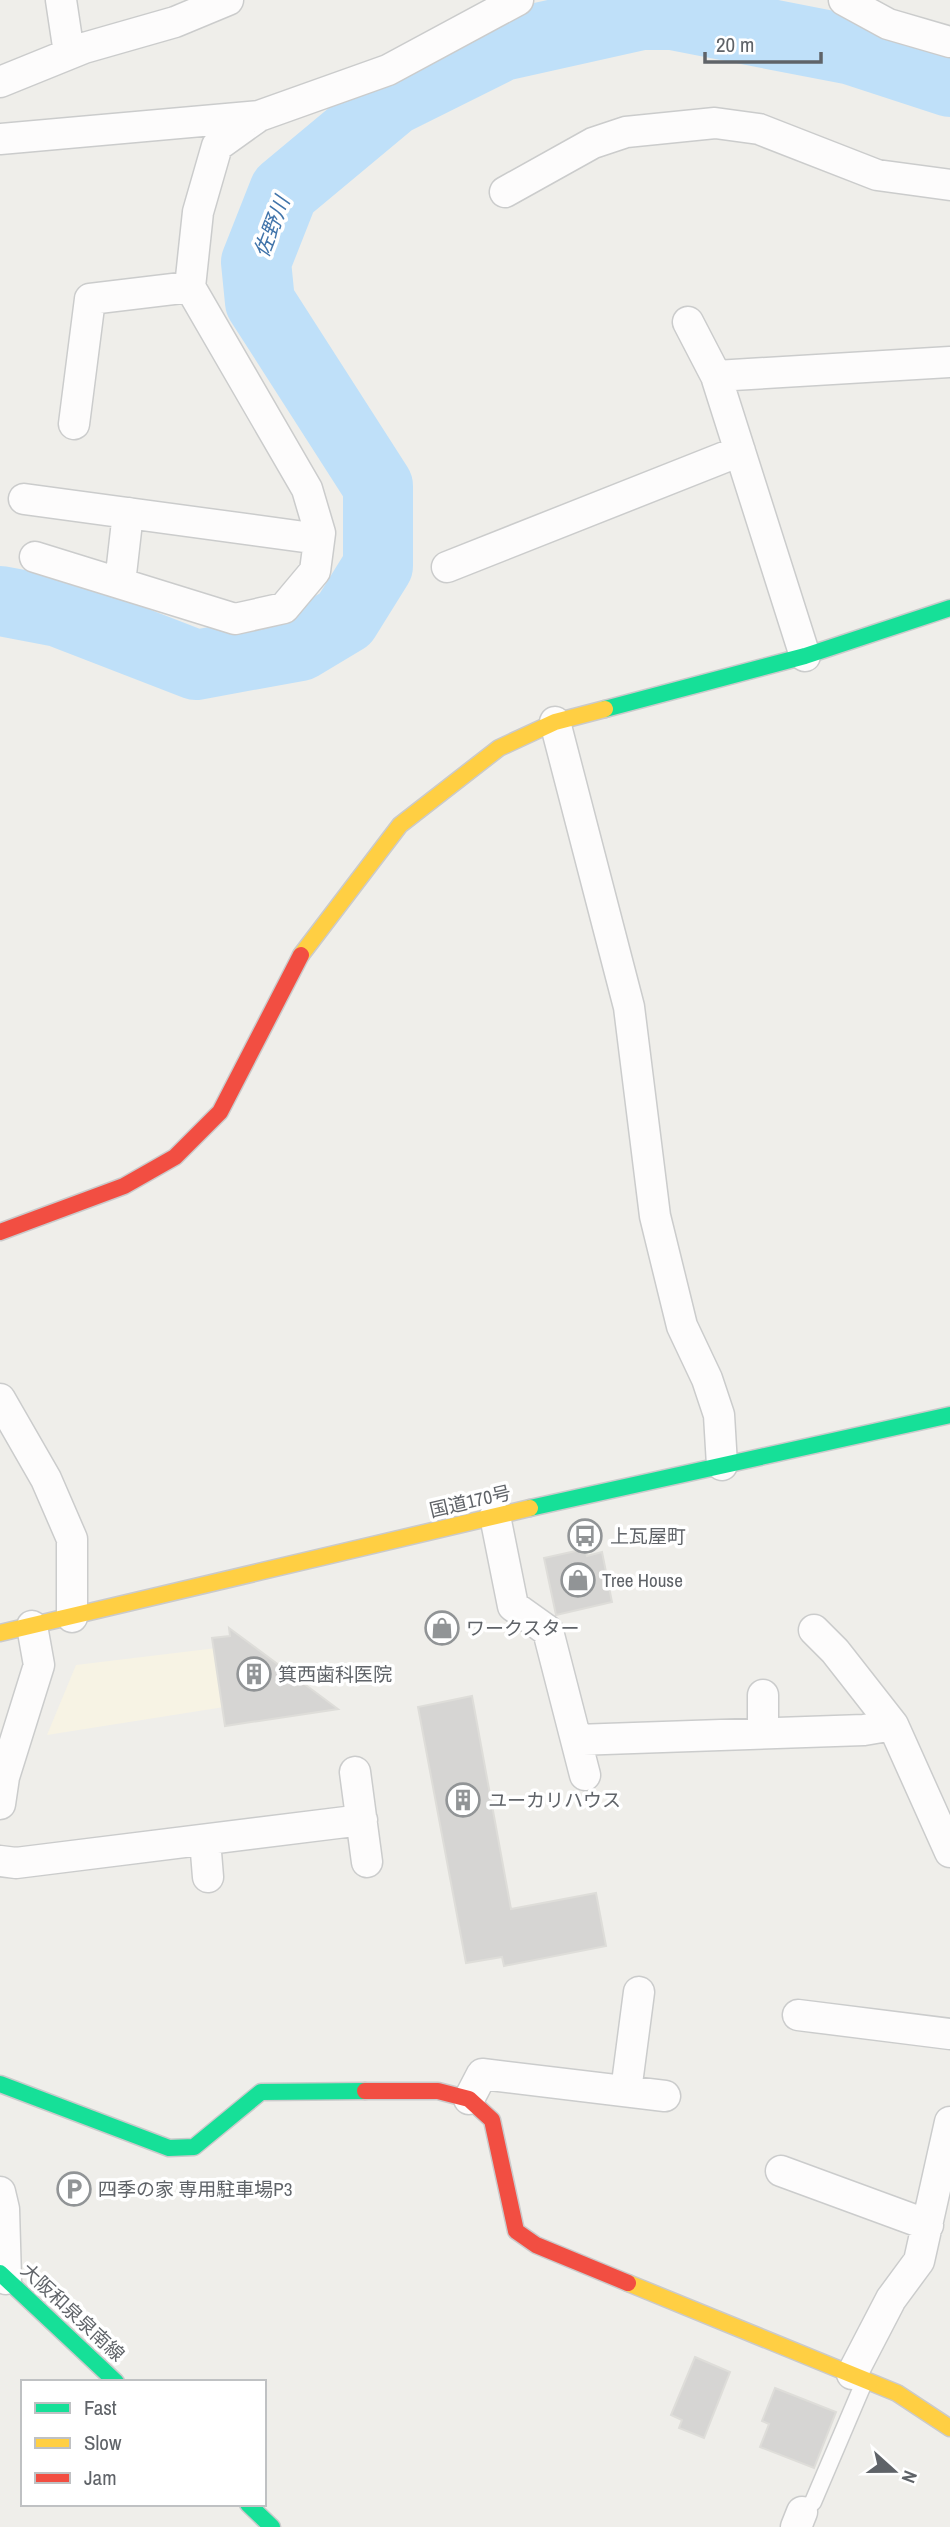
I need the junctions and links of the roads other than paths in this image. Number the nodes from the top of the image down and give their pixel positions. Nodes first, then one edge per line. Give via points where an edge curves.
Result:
1 (61, 0) edge
2 (228, 0) edge
3 (518, 0) edge
4 (844, 0) edge
5 (950, 42) edge
6 (69, 53) junction
7 (0, 82) edge
8 (259, 116) junction
9 (0, 139) edge
10 (950, 185) edge
11 (505, 192) dead end
12 (190, 287) junction
13 (688, 322) dead end
14 (950, 362) edge
15 (716, 376) junction
16 (74, 424) dead end
17 (740, 451) junction
18 (24, 499) dead end
19 (128, 513) junction
20 (319, 539) junction
21 (34, 557) dead end
22 (447, 568) dead end
23 (120, 583) junction
24 (950, 608) edge
25 (805, 656) junction
26 (555, 722) junction
27 (0, 1232) edge
28 (0, 1399) edge
29 (950, 1415) edge
30 (722, 1465) junction
31 (495, 1516) junction
32 (72, 1617) junction
33 (32, 1626) junction
34 (814, 1630) dead end
35 (0, 1633) edge
36 (763, 1696) dead end
37 (893, 1725) junction
38 (764, 1733) junction
39 (576, 1740) junction
40 (355, 1772) dead end
41 (585, 1775) dead end
42 (0, 1804) edge
43 (362, 1820) junction
44 (205, 1839) junction
45 (950, 1852) edge
46 (0, 1861) edge
47 (367, 1862) dead end
48 (208, 1877) dead end
49 (639, 1992) dead end
50 (798, 2015) dead end
51 (950, 2034) edge
52 (0, 2084) edge
53 (626, 2091) junction
54 (665, 2096) dead end
55 (469, 2099) junction
56 (950, 2122) edge
57 (781, 2171) dead end
58 (0, 2192) edge
59 (928, 2225) junction
60 (3, 2276) edge
61 (859, 2377) junction
62 (114, 2380) edge
63 (950, 2428) edge
64 (250, 2506) edge
65 (799, 2520) edge
66 (272, 2527) edge

1 - 6 street
2 - 6 street via 175,22
3 - 8 street via 388,70
4 - 5 street via 888,24
6 - 7 street
8 - 9 street
8 - 12 street via 217,146 198,212
10 - 11 street via 877,175 759,129 715,123 626,132 593,143
12 - 16 street via 90,299
12 - 20 street via 307,489
13 - 15 street
14 - 15 street
15 - 17 street
17 - 22 street
17 - 25 street
18 - 19 street
19 - 20 street
19 - 23 street
20 - 23 street via 315,571 284,608 235,619
21 - 23 street
24 - 25 main road
25 - 26 main road
26 - 27 main road via 499,748 400,825 306,947 220,1112 176,1157 124,1186
26 - 30 street via 629,1007 655,1216 681,1326 719,1415
28 - 32 street via 46,1479 72,1539
29 - 30 main road, 国道170号
30 - 31 main road, 国道170号
31 - 32 main road, 国道170号
31 - 39 street via 513,1606 548,1631
32 - 33 main road, 国道170号
33 - 35 main road, 国道170号
33 - 42 street via 39,1665
34 - 37 street
36 - 38 street
37 - 38 street
37 - 45 street
38 - 39 street
39 - 41 street
40 - 43 street
43 - 44 street
43 - 47 street
44 - 46 street via 16,1863
44 - 48 street
49 - 53 street
50 - 51 street
52 - 55 main road via 169,2148 194,2147 261,2092 438,2091
53 - 54 street
53 - 55 street via 482,2074
55 - 61 main road via 492,2120 516,2231 536,2245
56 - 59 street
57 - 59 street
58 - 60 street
59 - 61 street via 919,2261 891,2299
60 - 62 main road, 大阪和泉泉南線
61 - 63 main road via 897,2392
61 - 65 lane via 813,2502
64 - 66 main road

